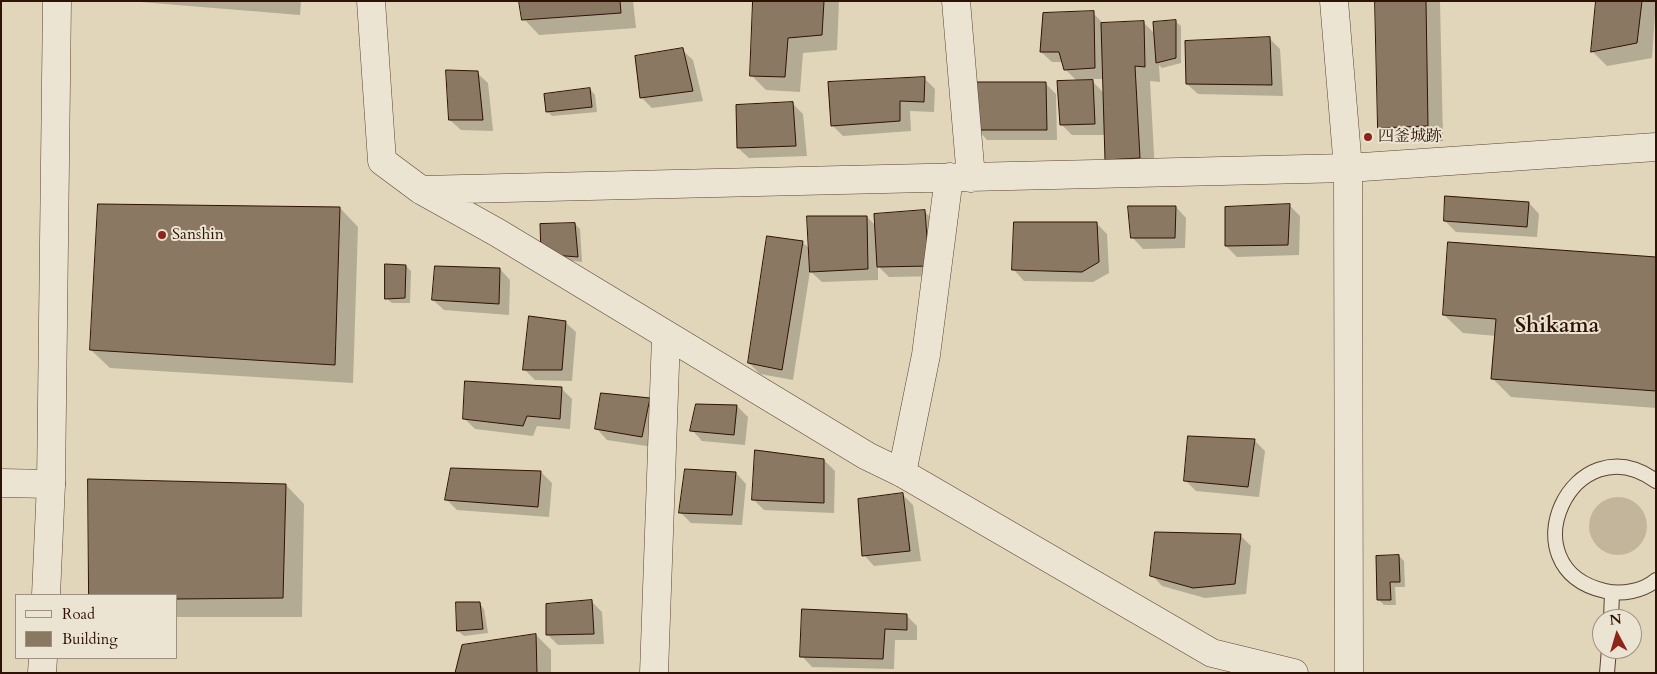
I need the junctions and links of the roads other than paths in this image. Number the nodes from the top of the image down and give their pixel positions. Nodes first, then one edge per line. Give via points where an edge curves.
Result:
1 (57, 1) edge
2 (370, 1) edge
3 (956, 1) edge
4 (1334, 1) edge
5 (1656, 147) edge
6 (1348, 168) junction
7 (960, 177) junction
8 (421, 190) junction
9 (666, 337) junction
10 (902, 473) junction
11 (1656, 482) edge
12 (1, 483) edge
13 (51, 484) junction
14 (1656, 580) edge
15 (1612, 593) junction
16 (46, 594) edge
17 (1611, 609) edge
18 (43, 659) edge
19 (1608, 659) edge
20 (42, 673) edge
21 (654, 673) edge
22 (1294, 673) edge
23 (1349, 673) edge
24 (1607, 673) edge

1 - 13 street
2 - 8 street via 382,161
3 - 7 street
4 - 6 street
5 - 6 street
6 - 7 street
6 - 23 street
7 - 8 street
7 - 10 street
8 - 9 street
9 - 10 street via 867,456
9 - 21 street
10 - 22 street via 1212,653
11 - 15 lane via 1646,474 1625,468 1603,469 1583,477 1559,508 1556,546 1564,563 1577,578 1593,588
12 - 13 street
13 - 16 street
14 - 15 lane via 1634,591
15 - 17 lane
18 - 20 street
19 - 24 lane

